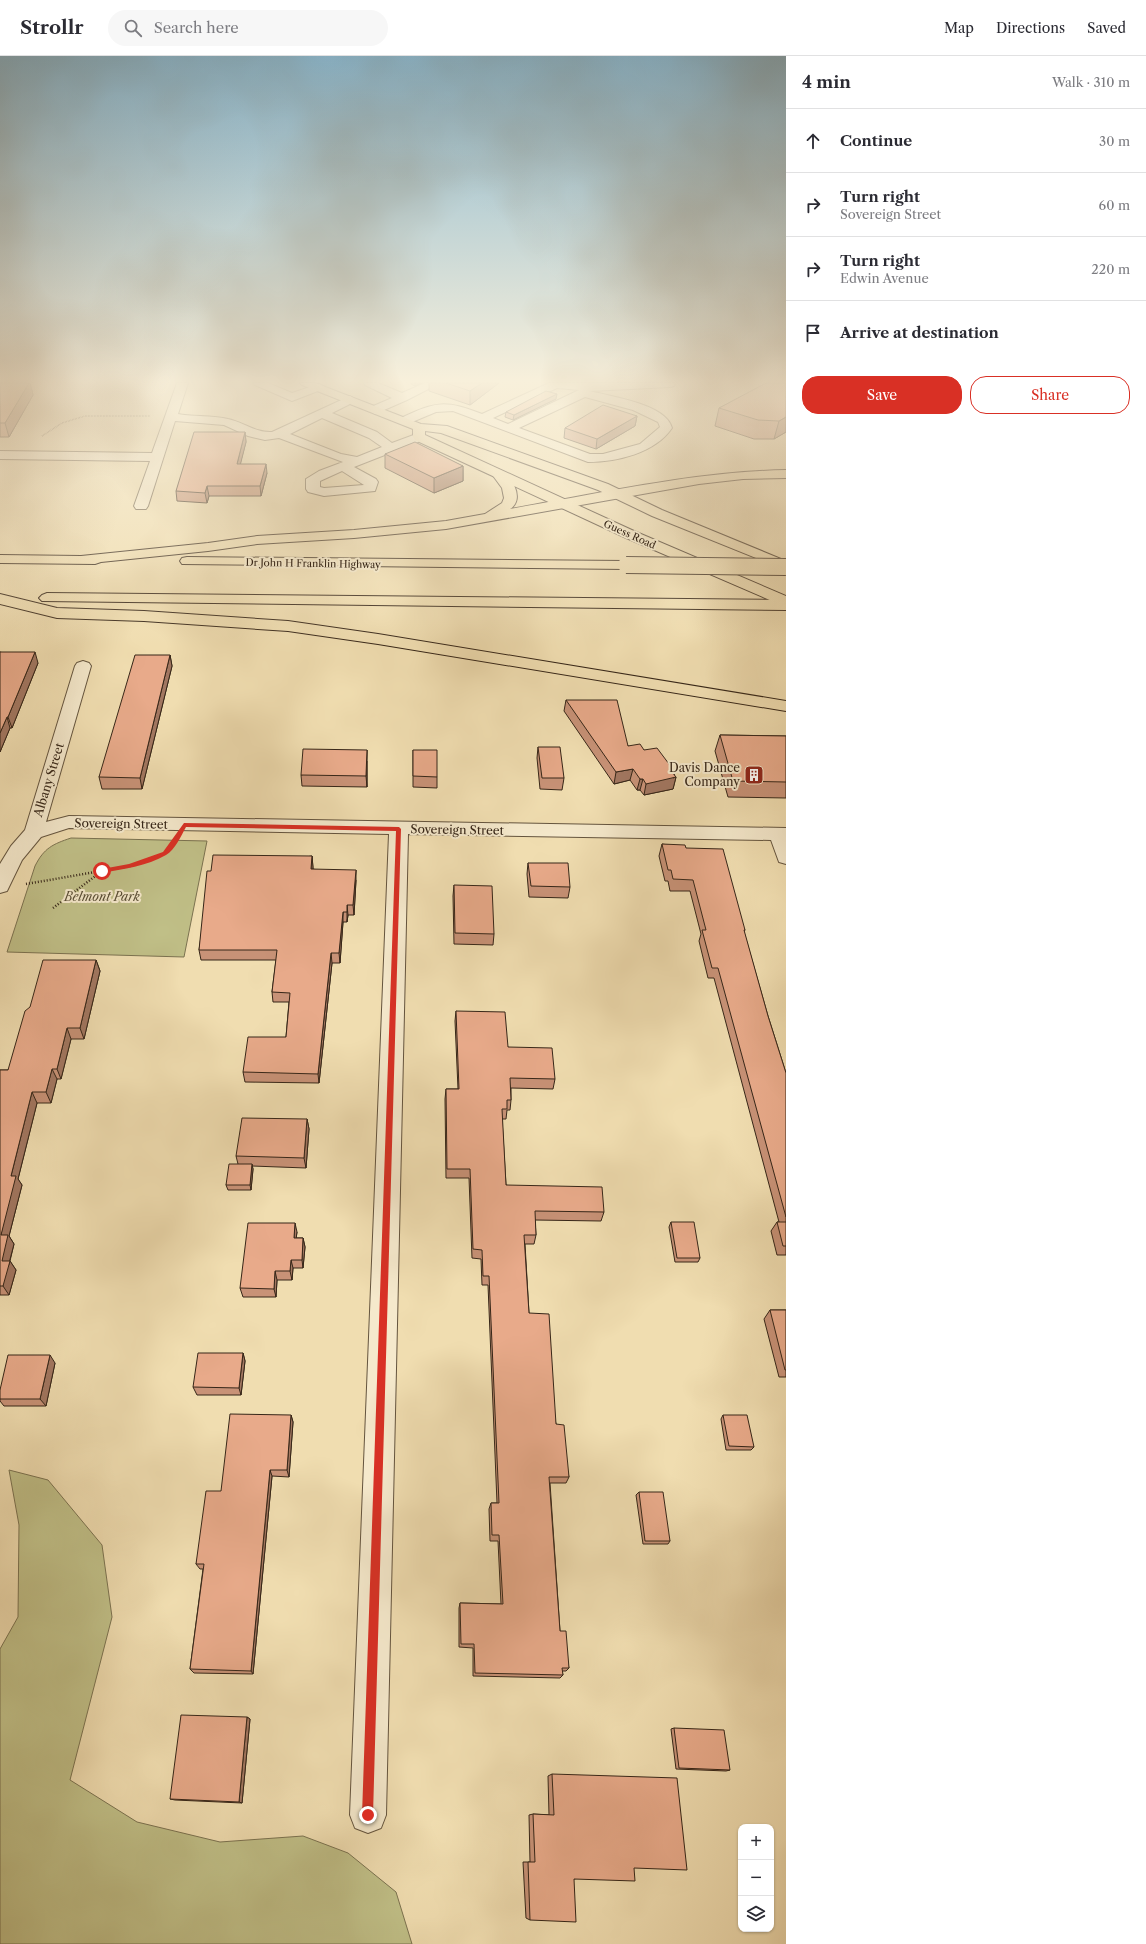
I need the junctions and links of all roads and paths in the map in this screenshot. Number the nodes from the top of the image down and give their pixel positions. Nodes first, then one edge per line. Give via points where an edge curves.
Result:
1 (152, 471) edge
2 (493, 471) edge
3 (557, 471) edge
4 (497, 473) junction
5 (786, 474) edge
6 (617, 494) junction
7 (565, 504) junction
8 (141, 506) dead end
9 (487, 518) junction
10 (0, 559) edge
11 (80, 560) junction
12 (786, 566) edge
13 (0, 598) edge
14 (786, 604) edge
15 (83, 666) dead end
16 (786, 706) edge
17 (184, 825) junction
18 (399, 829) junction
19 (34, 832) junction
20 (782, 834) edge
21 (786, 857) edge
22 (102, 871) junction
23 (2, 876) edge
24 (22, 885) dead end
25 (53, 908) dead end
26 (368, 1815) dead end

1 - 8 street
2 - 4 main road, Guess Road
3 - 6 main road, Guess Road
4 - 7 main road, Guess Road
4 - 9 main road via 509,488 511,498 508,505
5 - 6 main road via 719,477
6 - 7 main road
6 - 12 main road, Guess Road
7 - 9 main road
7 - 14 main road, Guess Road
9 - 11 main road via 446,525 257,540
10 - 11 main road, Dr John H Franklin Highway
11 - 12 main road, Dr John H Franklin Highway, bridge
13 - 14 main road
13 - 16 main road via 57,613 216,620 295,627
15 - 19 street, Albany Street
17 - 18 street, Sovereign Street
17 - 19 street, Sovereign Street via 69,822
17 - 22 path via 165,853 130,866
18 - 20 street, Sovereign Street
18 - 26 street
19 - 23 street, Albany Street via 19,847
20 - 21 street
22 - 24 path
22 - 25 path

